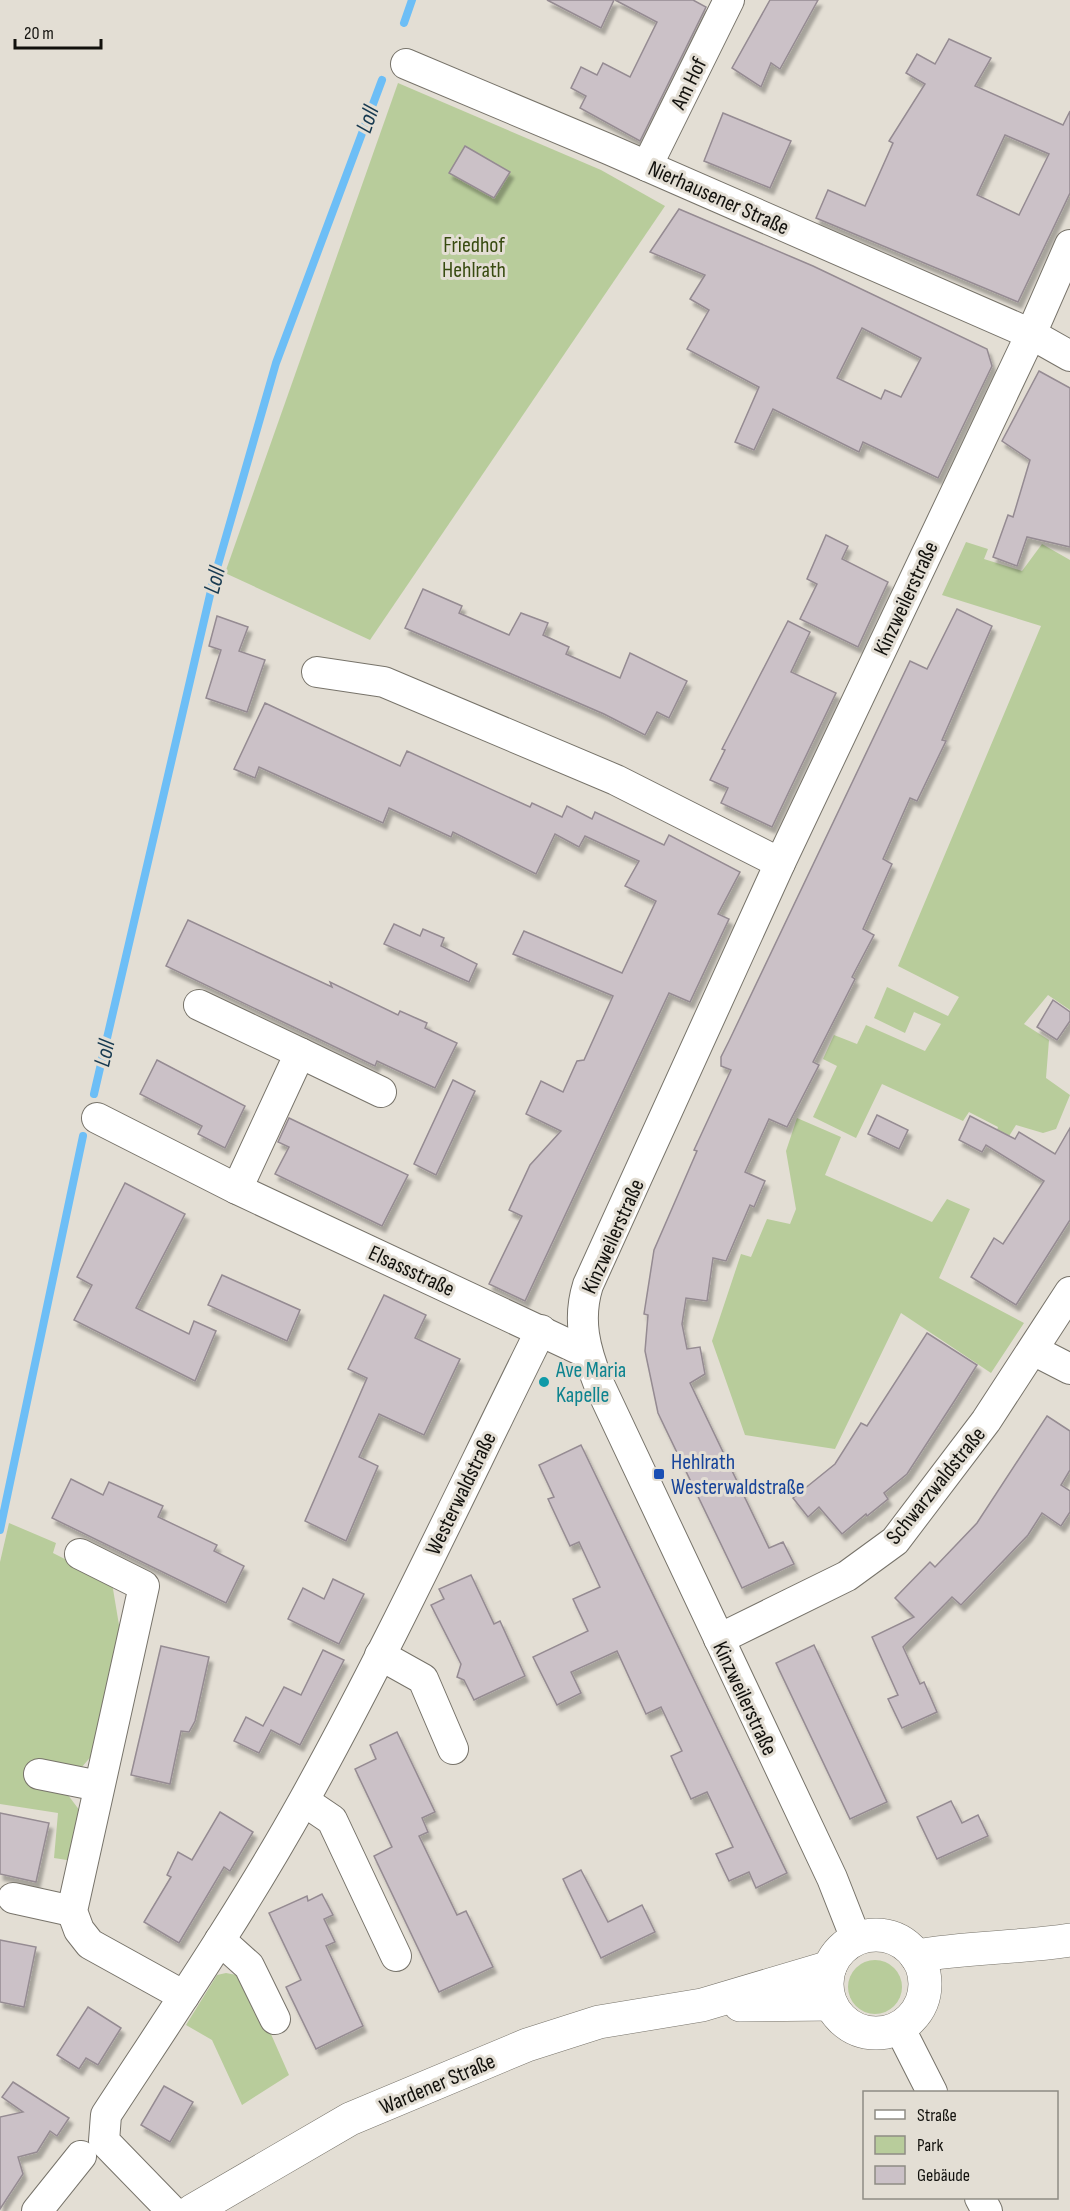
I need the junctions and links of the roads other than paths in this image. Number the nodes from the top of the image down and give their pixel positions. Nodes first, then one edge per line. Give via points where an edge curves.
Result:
1 (729, 0) edge
2 (406, 64) dead end
3 (647, 166) junction
4 (1070, 245) edge
5 (1031, 334) junction
6 (1070, 356) edge
7 (317, 672) dead end
8 (780, 863) junction
9 (199, 1005) dead end
10 (300, 1053) junction
11 (381, 1092) dead end
12 (97, 1118) dead end
13 (237, 1189) junction
14 (1070, 1292) edge
15 (541, 1330) junction
16 (1033, 1350) junction
17 (587, 1353) junction
18 (1070, 1369) edge
19 (80, 1554) dead end
20 (719, 1639) junction
21 (380, 1655) junction
22 (453, 1749) dead end
23 (39, 1774) dead end
24 (99, 1786) junction
25 (304, 1801) junction
26 (13, 1898) dead end
27 (72, 1911) junction
28 (220, 1940) junction
29 (856, 1940) junction
30 (1070, 1940) edge
31 (396, 1956) dead end
32 (830, 1967) junction
33 (920, 1971) junction
34 (184, 1996) junction
35 (831, 2004) junction
36 (702, 2005) junction
37 (275, 2019) dead end
38 (899, 2027) junction
39 (931, 2091) edge
40 (81, 2156) dead end
41 (38, 2211) edge
42 (172, 2211) edge
43 (192, 2211) edge

1 - 3 street, Am Hof
2 - 3 street, Nierhausener Straße
3 - 5 street, Nierhausener Straße
4 - 5 street, Kinzweilerstraße
5 - 6 street, Nierhausener Straße
5 - 8 street, Kinzweilerstraße
7 - 8 street via 384,682 616,780
8 - 17 street, Kinzweilerstraße via 588,1285 581,1306
9 - 10 street
10 - 11 street
10 - 13 street
12 - 13 street, Elsassstraße
13 - 15 street, Elsassstraße
14 - 16 street, Schwarzwaldstraße
15 - 17 street, Elsassstraße
15 - 21 street, Westerwaldstraße
16 - 18 street
16 - 20 street, Schwarzwaldstraße via 986,1421 895,1541 847,1576
17 - 20 street, Kinzweilerstraße
19 - 24 street via 144,1586
20 - 29 street, Kinzweilerstraße via 832,1878
21 - 22 street via 423,1679
21 - 25 street, Westerwaldstraße
23 - 24 street
24 - 27 street
25 - 28 street, Westerwaldstraße
25 - 31 street via 332,1820
26 - 27 street
27 - 34 street via 90,1944
28 - 34 street, Westerwaldstraße
28 - 37 street via 249,1966
29 - 32 street via 845,1946
29 - 33 street via 872,1935 904,1944
30 - 33 street via 1020,1948 966,1965
32 - 35 street via 827,1992
32 - 36 street, Wardener Straße
33 - 38 street via 921,2003
34 - 42 street, Westerwaldstraße via 106,2115 103,2128 104,2141
35 - 36 street, Wardener Straße
35 - 38 street via 838,2015 859,2030 872,2033
36 - 43 street, Wardener Straße via 599,2022 527,2045 350,2119
38 - 39 street
40 - 41 street

